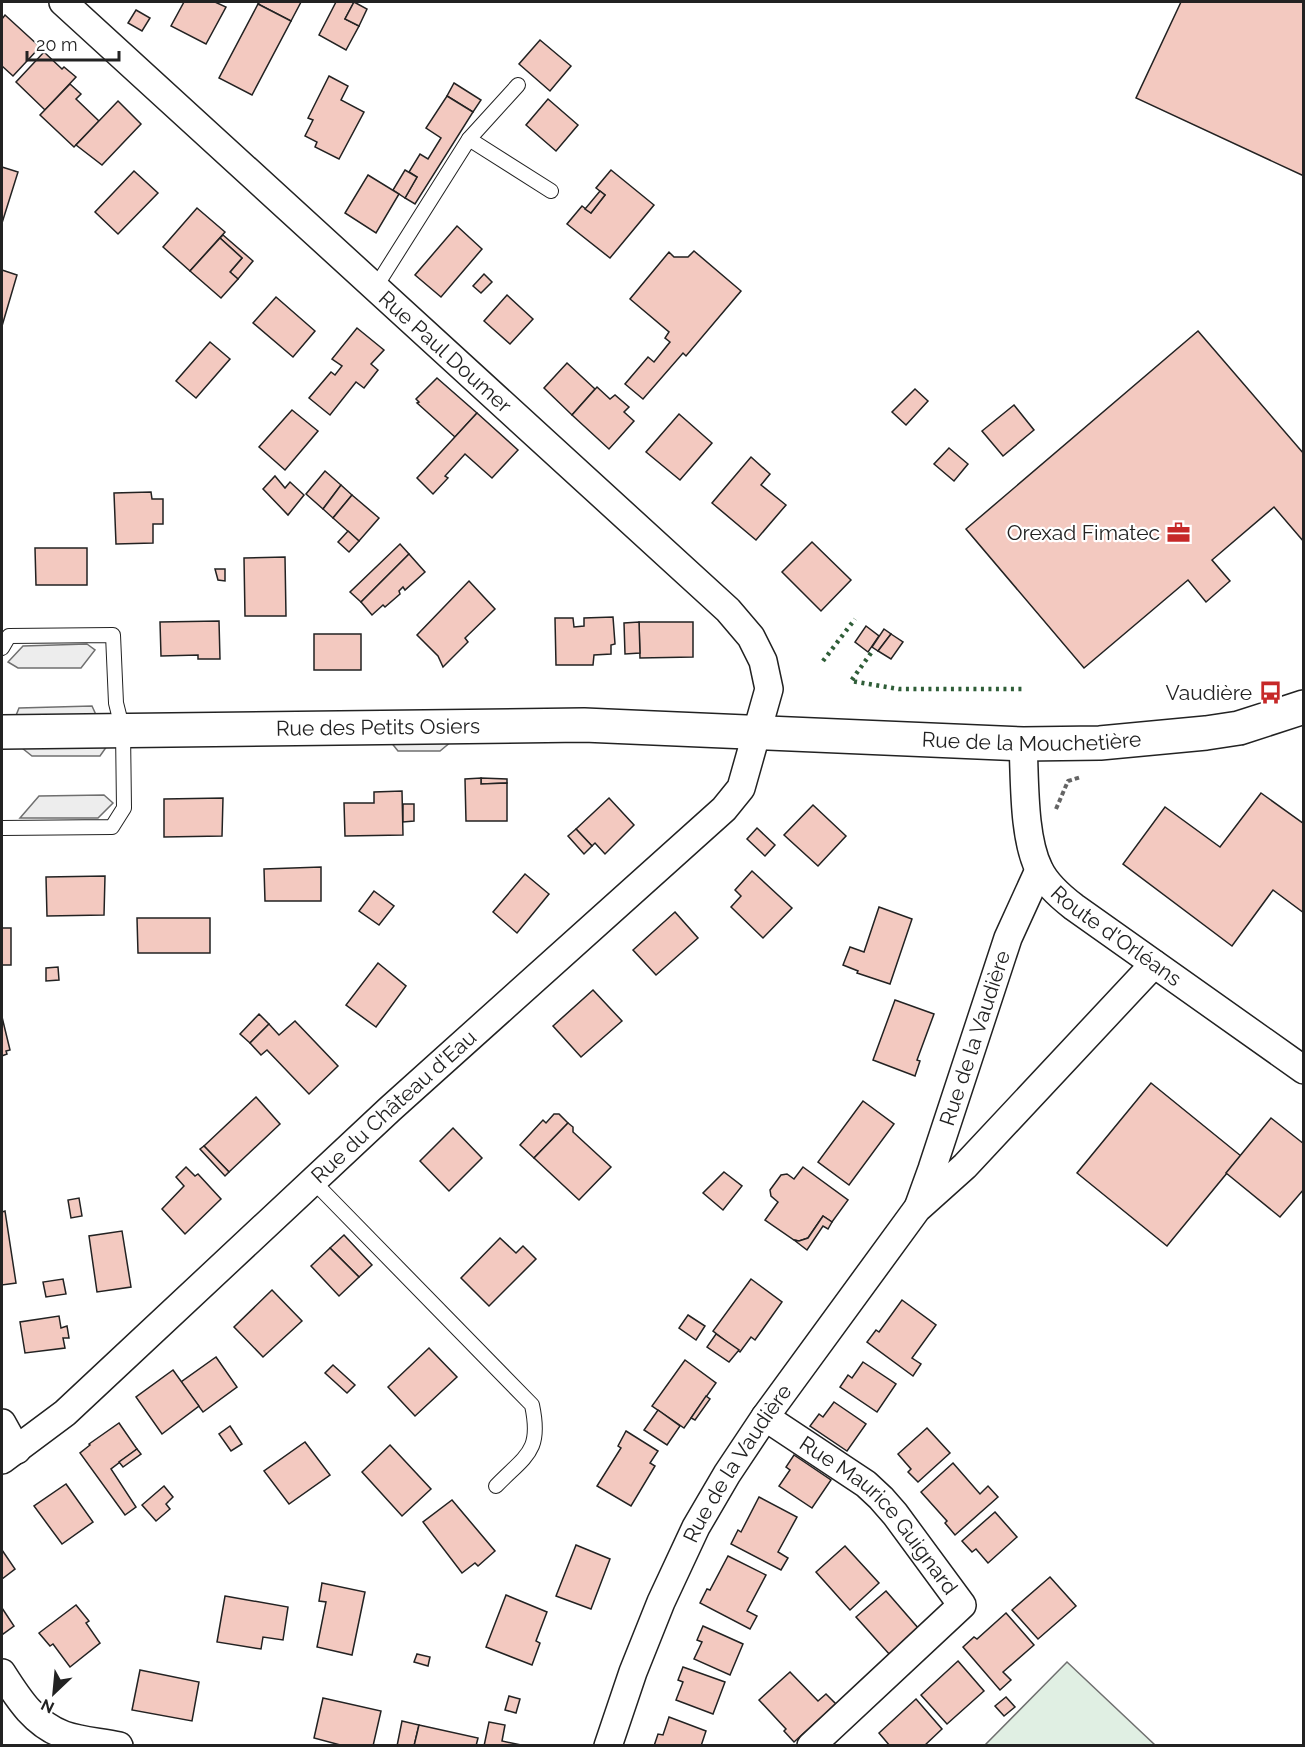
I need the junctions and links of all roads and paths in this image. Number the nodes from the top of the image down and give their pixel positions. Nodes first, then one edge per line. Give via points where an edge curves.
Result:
1 (66, 3) edge
2 (518, 85) dead end
3 (469, 139) junction
4 (551, 191) dead end
5 (375, 288) junction
6 (2, 648) edge
7 (1304, 707) edge
8 (123, 731) junction
9 (2, 732) edge
10 (757, 732) junction
11 (1023, 744) junction
12 (2, 828) edge
13 (1039, 870) junction
14 (1154, 964) junction
15 (1304, 1070) edge
16 (313, 1181) junction
17 (917, 1209) junction
18 (765, 1417) junction
19 (2, 1423) edge
20 (9, 1455) edge
21 (496, 1486) dead end
22 (2, 1673) edge
23 (119, 1746) edge
24 (608, 1746) edge
25 (811, 1746) edge

1 - 5 street, Rue Paul Doumer
2 - 3 lane
3 - 4 lane
3 - 5 lane
5 - 10 street, Rue Paul Doumer via 728,610 751,637 763,662 769,688
6 - 8 lane via 9,636 113,635 116,703
7 - 11 street, Rue de la Mouchetière via 1239,728 1206,733 1100,743
8 - 9 street, Rue des Petits Osiers
8 - 10 street, Rue des Petits Osiers via 584,725
8 - 12 lane via 124,808 112,827
10 - 11 street, Rue de la Mouchetière
10 - 16 street, Rue du Château d'Eau via 741,788 724,809
11 - 13 street, Route d'Orléans via 1030,843
13 - 14 street, Route d'Orléans via 1074,907
13 - 17 street, Rue de la Vaudière via 1008,938
14 - 15 street, Route d'Orléans
14 - 17 street, Rue de la Vaudière via 965,1166
16 - 20 street, Rue du Château d'Eau via 65,1413
16 - 21 lane via 532,1405 537,1426 535,1442
17 - 18 street, Rue de la Vaudière
18 - 24 street, Rue de la Vaudière via 696,1527 657,1612
18 - 25 street, Rue Maurice Guignard via 866,1484 895,1514 962,1605
19 - 20 street
22 - 23 street via 37,1719 63,1735

